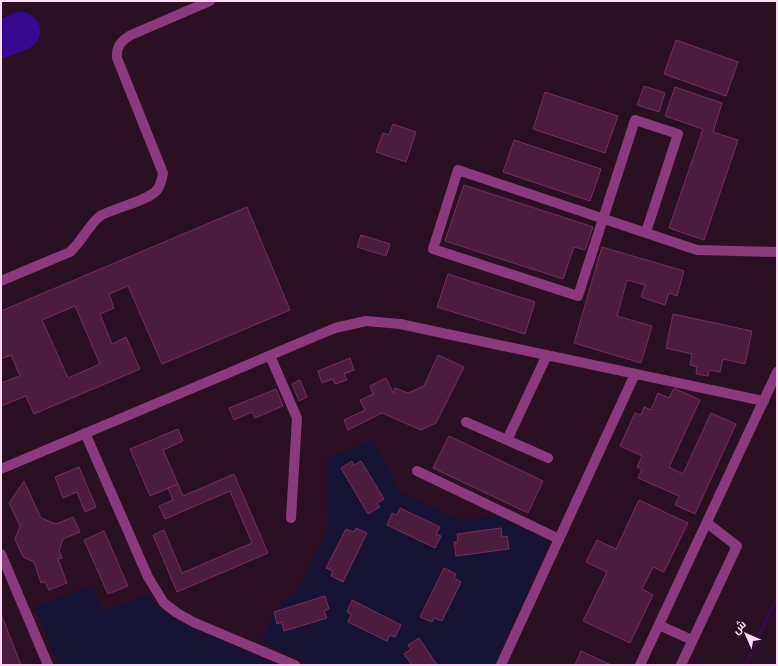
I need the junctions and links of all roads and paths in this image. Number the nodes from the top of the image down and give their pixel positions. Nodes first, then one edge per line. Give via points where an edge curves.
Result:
1 (210, 1) edge
2 (604, 218) junction
3 (646, 232) junction
4 (777, 252) edge
5 (1, 281) edge
6 (547, 355) junction
7 (270, 356) junction
8 (777, 372) edge
9 (635, 374) junction
10 (764, 401) junction
11 (466, 422) dead end
12 (85, 433) junction
13 (507, 440) junction
14 (548, 458) dead end
15 (1, 469) edge
16 (417, 471) dead end
17 (291, 518) dead end
18 (707, 523) junction
19 (559, 539) junction
20 (1, 554) edge
21 (659, 625) junction
22 (692, 640) junction
23 (48, 665) edge
24 (295, 665) edge
25 (501, 665) edge
26 (640, 665) edge
27 (681, 665) edge

1 - 5 lane via 122,40 118,46 117,58 163,173 162,182 156,191 148,197 100,216 70,252
2 - 2 lane via 458,170 433,249 578,296
2 - 3 lane
2 - 3 lane via 635,120 678,134
3 - 4 lane via 697,250
6 - 7 lane via 400,324 366,321 335,328
6 - 9 lane
6 - 13 lane
7 - 12 lane
7 - 17 lane via 297,418
8 - 10 lane
9 - 10 lane
9 - 19 lane
10 - 18 lane
11 - 13 lane
12 - 15 lane
12 - 24 lane via 148,577 164,603 193,622
13 - 14 lane
16 - 19 lane
18 - 21 lane
18 - 22 lane via 737,546
19 - 25 lane
20 - 23 lane
21 - 22 lane
21 - 26 lane
22 - 27 lane

